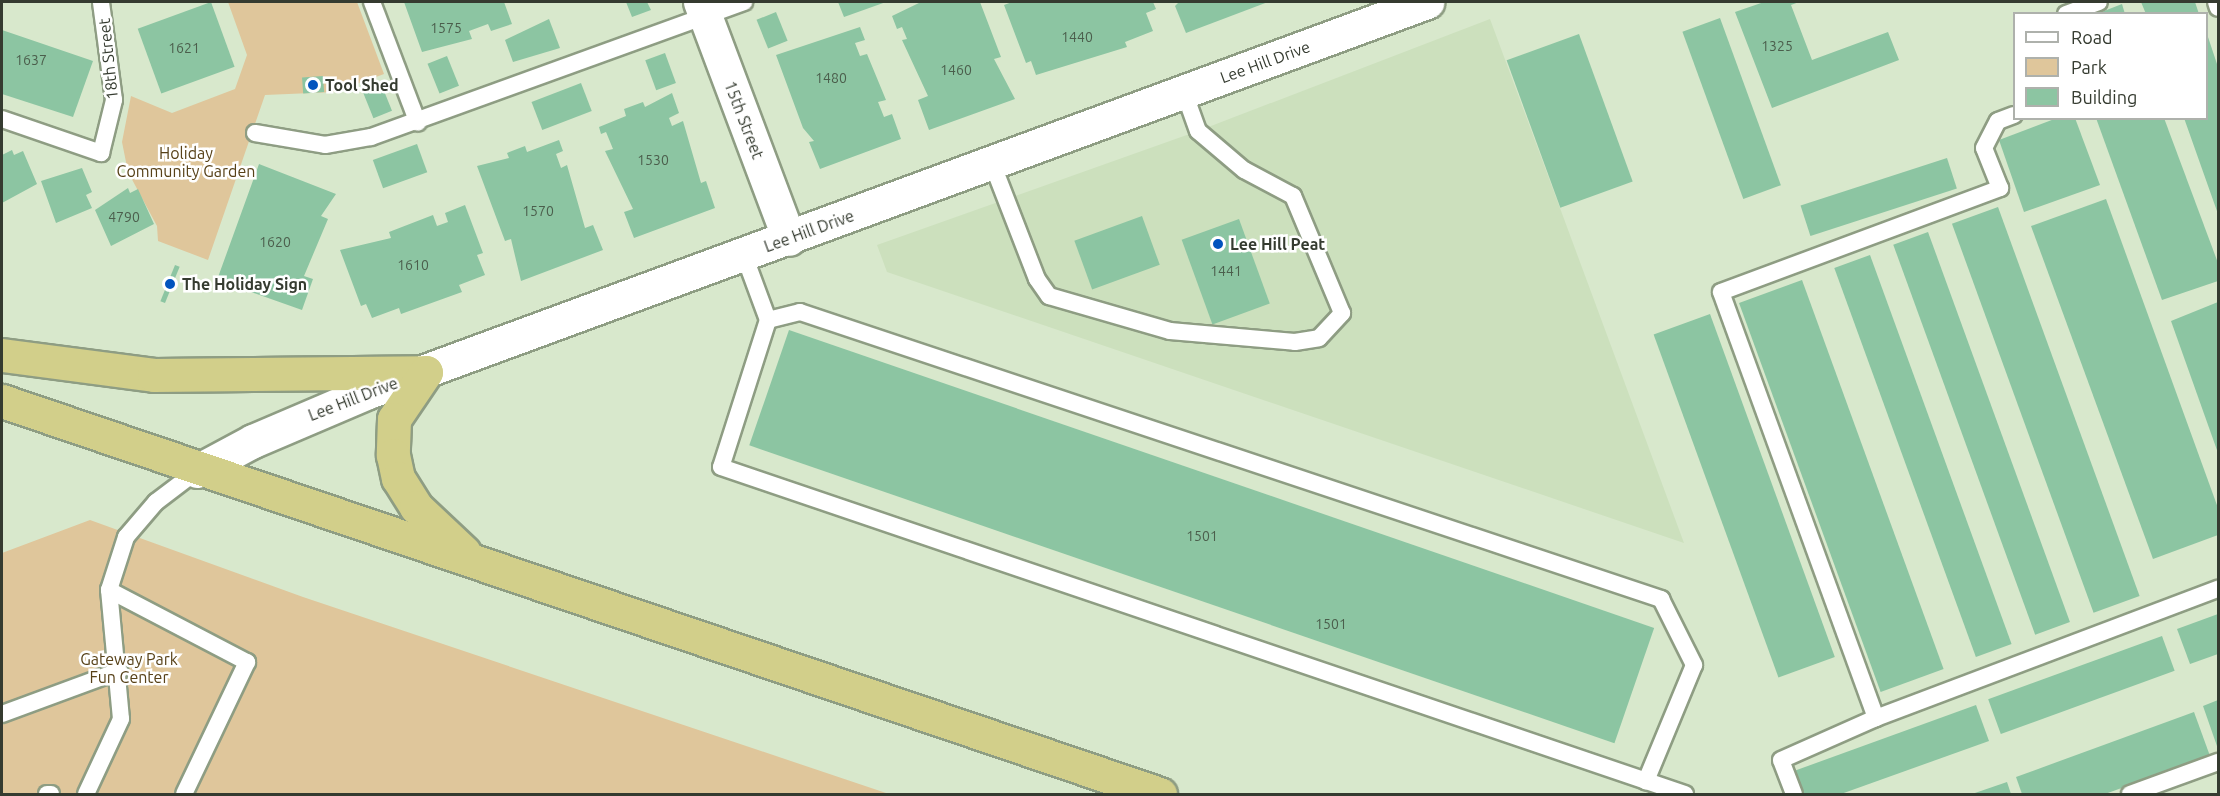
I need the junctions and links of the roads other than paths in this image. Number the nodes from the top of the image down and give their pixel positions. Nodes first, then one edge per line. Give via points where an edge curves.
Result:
1 (101, 2) edge
2 (372, 2) edge
3 (744, 2) edge
4 (1427, 2) edge
5 (2099, 2) edge
6 (2216, 2) edge
7 (2218, 8) edge
8 (702, 9) edge
9 (2072, 12) edge
10 (1184, 92) junction
11 (2013, 115) edge
12 (2, 119) edge
13 (418, 123) junction
14 (255, 133) dead end
15 (992, 163) junction
16 (789, 239) junction
17 (744, 255) junction
18 (768, 320) junction
19 (2, 355) edge
20 (426, 372) junction
21 (2, 401) edge
22 (196, 471) junction
23 (471, 559) junction
24 (2218, 589) edge
25 (109, 590) junction
26 (119, 671) junction
27 (2, 714) edge
28 (1876, 718) junction
29 (2218, 762) edge
30 (1646, 781) junction
31 (86, 795) edge
32 (184, 795) edge
33 (1160, 795) edge
34 (1685, 795) edge
35 (1794, 795) edge
36 (2130, 795) edge

1 - 12 lane, 18th Street via 114,100 101,153
2 - 13 lane
3 - 8 lane
4 - 10 street, Lee Hill Drive
5 - 9 lane
6 - 7 lane
8 - 13 lane
8 - 16 street, 15th Street
10 - 15 street, Lee Hill Drive
10 - 15 lane via 1198,131 1244,170 1293,196 1342,313 1319,338 1295,342 1170,331 1049,296 1037,279
11 - 28 lane via 1998,122 1984,148 2000,188 1721,292
13 - 14 lane via 325,145
15 - 16 street, Lee Hill Drive
16 - 17 street, Lee Hill Drive
17 - 18 lane
17 - 20 street, Lee Hill Drive
18 - 30 lane via 721,467
18 - 30 lane via 800,312 1661,599 1694,665
19 - 20 highway via 154,375
20 - 22 street, Lee Hill Drive via 277,430
20 - 23 highway via 394,419 392,449 398,478 416,507
21 - 22 highway
22 - 23 highway
22 - 25 lane via 156,502 126,537
23 - 33 highway
24 - 28 lane
25 - 26 lane
25 - 32 lane via 247,662
26 - 27 lane
26 - 31 lane via 121,719
28 - 35 lane via 1781,759
29 - 36 lane
30 - 34 lane

